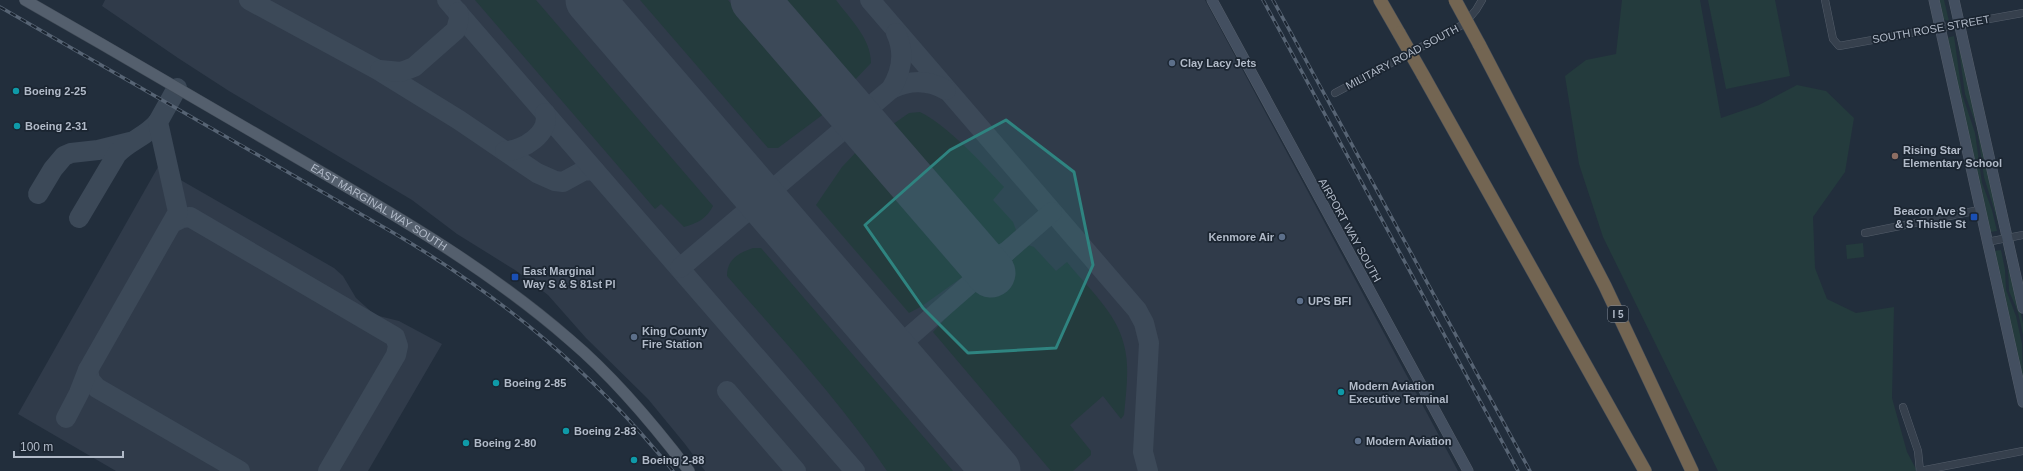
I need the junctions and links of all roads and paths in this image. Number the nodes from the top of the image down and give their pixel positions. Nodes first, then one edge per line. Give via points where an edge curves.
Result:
1 (25, 0) edge
2 (1212, 0) edge
3 (1380, 0) edge
4 (1455, 0) edge
5 (1482, 0) edge
6 (1825, 0) edge
7 (1934, 0) edge
8 (1954, 0) edge
9 (2023, 13) edge
10 (1959, 24) junction
11 (1940, 27) junction
12 (1335, 93) dead end
13 (1980, 210) junction
14 (1865, 233) dead end
15 (2023, 235) edge
16 (2008, 238) junction
17 (1987, 242) junction
18 (2023, 308) edge
19 (2023, 402) edge
20 (1903, 407) dead end
21 (2023, 451) edge
22 (690, 471) edge
23 (1468, 471) edge
24 (1645, 471) edge
25 (1692, 471) edge
26 (1920, 471) edge

1 - 22 main road, EAST MARGINAL WAY SOUTH via 363,197 489,276 532,308 582,351 624,393
2 - 23 main road, AIRPORT WAY SOUTH
3 - 24 highway, bridge
4 - 25 highway, I 5, bridge via 1605,286
5 - 12 street, MILITARY ROAD SOUTH via 1464,24
6 - 11 street, SOUTH ROSE STREET via 1833,39 1839,46
7 - 11 main road
8 - 10 main road
9 - 10 street, SOUTH ROSE STREET
10 - 11 street, SOUTH ROSE STREET
10 - 16 main road
11 - 13 main road
13 - 14 street
13 - 17 main road
15 - 16 street
16 - 17 street
16 - 18 main road
17 - 19 main road
20 - 26 street via 1918,451
21 - 26 street

